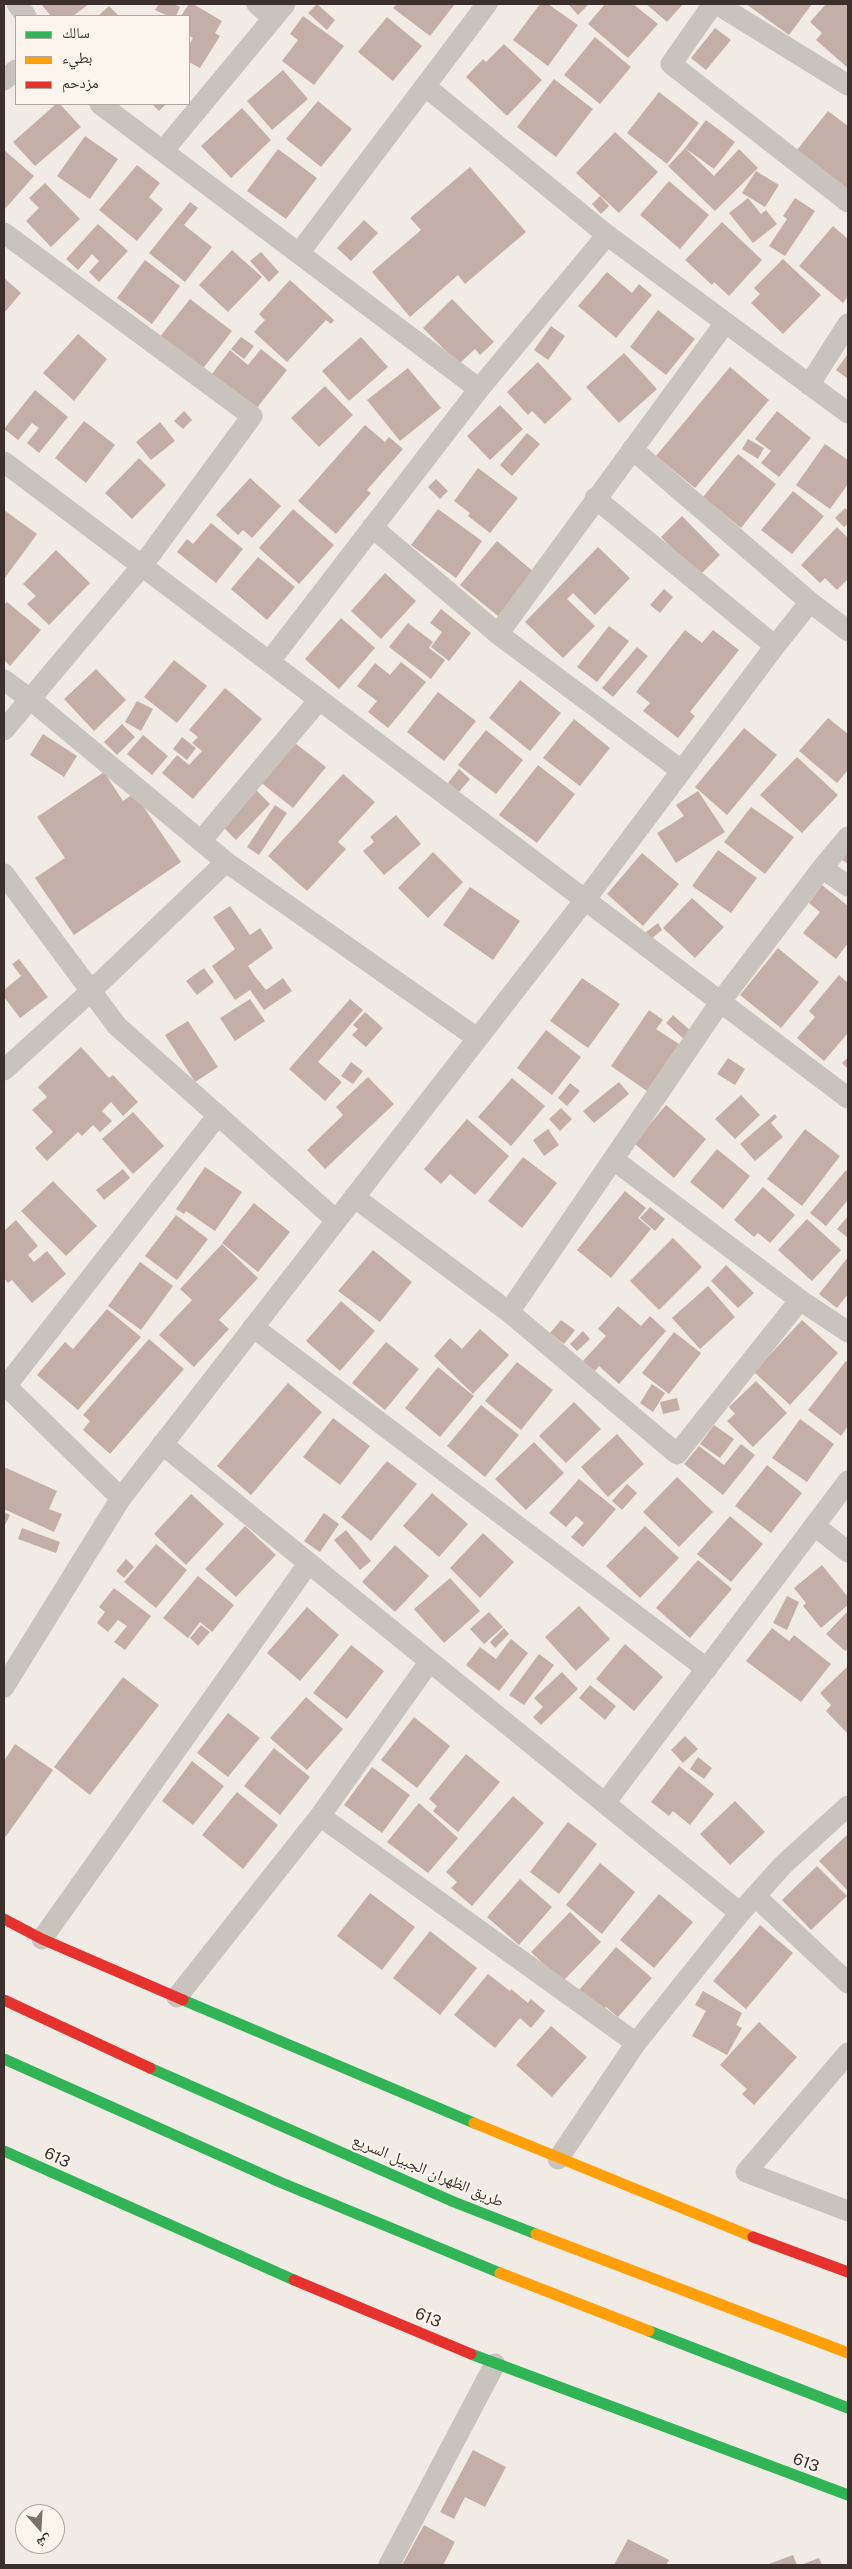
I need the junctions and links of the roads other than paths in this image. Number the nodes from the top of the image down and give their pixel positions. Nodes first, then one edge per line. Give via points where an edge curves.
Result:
1 (17, 4) edge
2 (257, 4) edge
3 (487, 4) edge
4 (713, 4) edge
5 (717, 4) edge
6 (279, 11) edge
7 (25, 15) edge
8 (15, 71) edge
9 (4, 80) edge
10 (848, 85) edge
11 (425, 86) junction
12 (101, 105) edge
13 (163, 151) junction
14 (848, 202) edge
15 (4, 233) edge
16 (607, 235) junction
17 (299, 253) junction
18 (725, 323) junction
19 (848, 324) edge
20 (809, 385) junction
21 (479, 389) junction
22 (848, 413) edge
23 (632, 449) junction
24 (4, 462) edge
25 (595, 498) junction
26 (372, 527) junction
27 (142, 566) junction
28 (810, 602) junction
29 (848, 631) edge
30 (498, 634) junction
31 (775, 646) junction
32 (269, 662) junction
33 (4, 680) edge
34 (30, 699) junction
35 (319, 700) junction
36 (4, 730) edge
37 (682, 771) junction
38 (848, 837) edge
39 (201, 840) junction
40 (226, 862) junction
41 (822, 868) junction
42 (4, 874) edge
43 (848, 886) edge
44 (585, 900) junction
45 (91, 991) junction
46 (721, 1001) junction
47 (477, 1038) junction
48 (4, 1070) edge
49 (848, 1098) edge
50 (218, 1115) junction
51 (614, 1160) junction
52 (354, 1197) junction
53 (336, 1220) junction
54 (800, 1300) junction
55 (509, 1312) junction
56 (254, 1327) junction
57 (848, 1332) edge
58 (5, 1385) edge
59 (162, 1444) junction
60 (848, 1481) edge
61 (121, 1498) junction
62 (814, 1526) junction
63 (848, 1552) edge
64 (308, 1564) junction
65 (430, 1661) junction
66 (707, 1669) junction
67 (4, 1687) edge
68 (605, 1803) junction
69 (848, 1806) edge
70 (320, 1816) junction
71 (755, 1896) junction
72 (740, 1914) junction
73 (4, 1919) edge
74 (42, 1939) junction
75 (848, 1983) edge
76 (177, 1997) junction
77 (4, 2000) edge
78 (636, 2043) junction
79 (848, 2052) edge
80 (4, 2059) edge
81 (4, 2151) edge
82 (558, 2159) junction
83 (848, 2211) edge
84 (848, 2272) edge
85 (848, 2353) edge
86 (495, 2364) junction
87 (848, 2408) edge
88 (848, 2495) edge
89 (389, 2565) edge

1 - 7 street
2 - 6 street
3 - 11 street
4 - 14 street via 671,64
5 - 10 street
6 - 13 street
8 - 9 street
11 - 16 street
11 - 17 street
12 - 13 street
13 - 17 street
15 - 27 street via 252,416
16 - 18 street
16 - 21 street
17 - 21 street
18 - 20 street
18 - 23 street
19 - 20 street
20 - 22 street
21 - 26 street
23 - 25 street
23 - 28 street
24 - 27 street
25 - 30 street
25 - 31 street
26 - 30 street
26 - 32 street
27 - 32 street
27 - 34 street
28 - 29 street
28 - 31 street
30 - 37 street
31 - 37 street
32 - 35 street
33 - 34 street
34 - 36 street
34 - 39 street
35 - 39 street
35 - 44 street
37 - 44 street
38 - 41 street
39 - 40 street
40 - 45 street
40 - 47 street
41 - 43 street
41 - 46 street
42 - 45 street
44 - 46 street
44 - 47 street
45 - 48 street
45 - 50 street via 117,1026
46 - 49 street
46 - 51 street
47 - 52 street
50 - 53 street
50 - 58 street
51 - 54 street
51 - 55 street
52 - 53 street
52 - 55 street
53 - 56 street
54 - 55 street via 677,1454
54 - 57 street
56 - 59 street
56 - 66 street
58 - 61 street
59 - 61 street
59 - 64 street
60 - 62 street
61 - 67 street
62 - 63 street
62 - 66 street
64 - 65 street
64 - 74 street
65 - 68 street
65 - 70 street
66 - 68 street
68 - 72 street
69 - 71 street
70 - 76 street
70 - 78 street
71 - 72 street
71 - 75 street
72 - 78 street
73 - 74 main road
74 - 76 main road
76 - 82 main road
77 - 85 main road, طريق الظهران الجبيل السريع via 87,2040 454,2202
78 - 82 street
79 - 83 street via 746,2172
80 - 87 main road via 300,2190 560,2298
81 - 86 main road, 613 via 249,2261
82 - 84 main road
86 - 88 main road, 613
86 - 89 street

